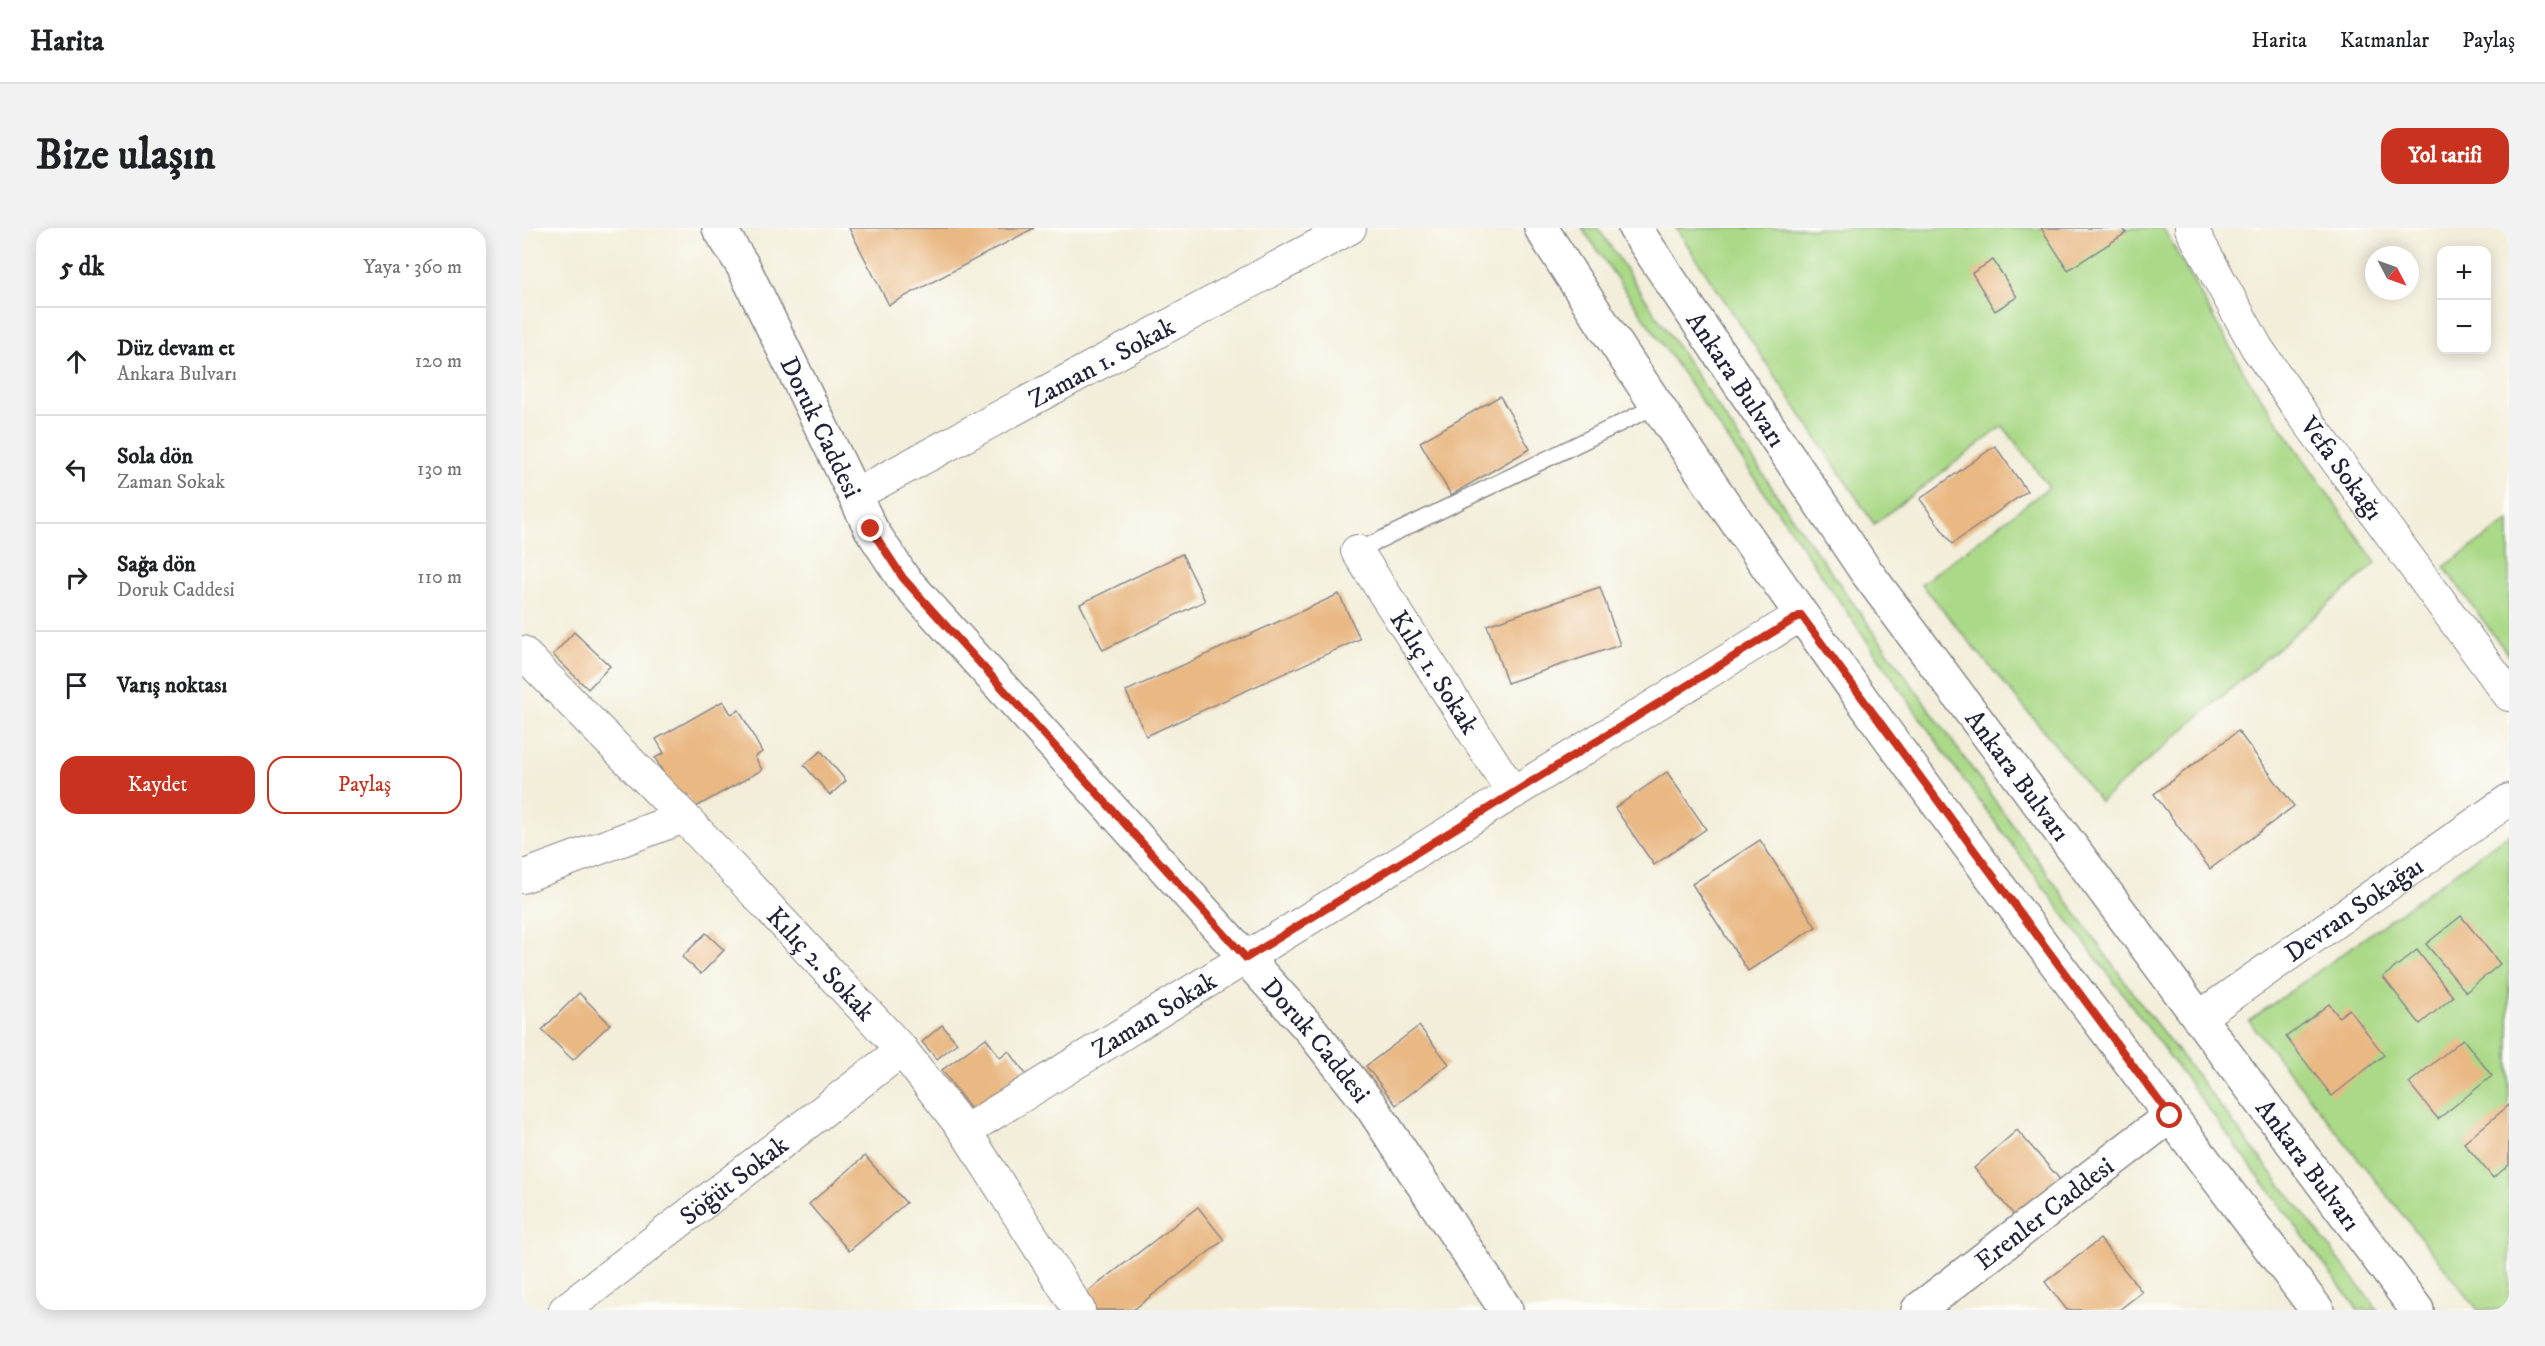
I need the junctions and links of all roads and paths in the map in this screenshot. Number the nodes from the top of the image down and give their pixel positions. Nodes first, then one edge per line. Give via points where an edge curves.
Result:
1 (719, 228) edge
2 (1350, 228) edge
3 (1540, 228) edge
4 (1635, 228) edge
5 (2191, 228) edge
6 (1656, 406) junction
7 (855, 495) junction
8 (1358, 551) joint
9 (1801, 615) junction
10 (522, 652) edge
11 (2509, 695) edge
12 (1513, 793) junction
13 (2509, 800) edge
14 (684, 817) junction
15 (522, 877) edge
16 (1246, 958) junction
17 (2198, 1018) junction
18 (902, 1050) junction
19 (2170, 1116) junction
20 (965, 1131) junction
21 (565, 1310) edge
22 (1078, 1310) edge
23 (1506, 1310) edge
24 (1918, 1310) edge
25 (2317, 1310) edge
26 (2417, 1310) edge

1 - 7 main road, Doruk Caddesi via 743,266
2 - 7 street, Zaman 1. Sokak
3 - 6 main road
4 - 17 main road, Ankara Bulvarı via 1865,570
5 - 11 street, Vefa Sokağı via 2252,338 2301,412
6 - 8 lane
6 - 9 main road
7 - 16 main road, Doruk Caddesi via 871,529 903,578
8 - 12 street, Kılıç 1. Sokak
9 - 12 street, Zaman Sokak
9 - 19 main road
10 - 14 street, Kılıç 2. Sokak
12 - 16 street, Zaman Sokak
13 - 17 street, Devran Sokağaı
14 - 15 street
14 - 18 street, Kılıç 2. Sokak
16 - 20 street, Zaman Sokak
16 - 23 main road, Doruk Caddesi via 1310,1029 1371,1106
17 - 26 main road, Ankara Bulvarı
18 - 20 street, Kılıç 2. Sokak
18 - 21 street, Söğüt Sokak
19 - 24 main road, Erenler Caddesi
19 - 25 main road
20 - 22 street, Kılıç 2. Sokak

